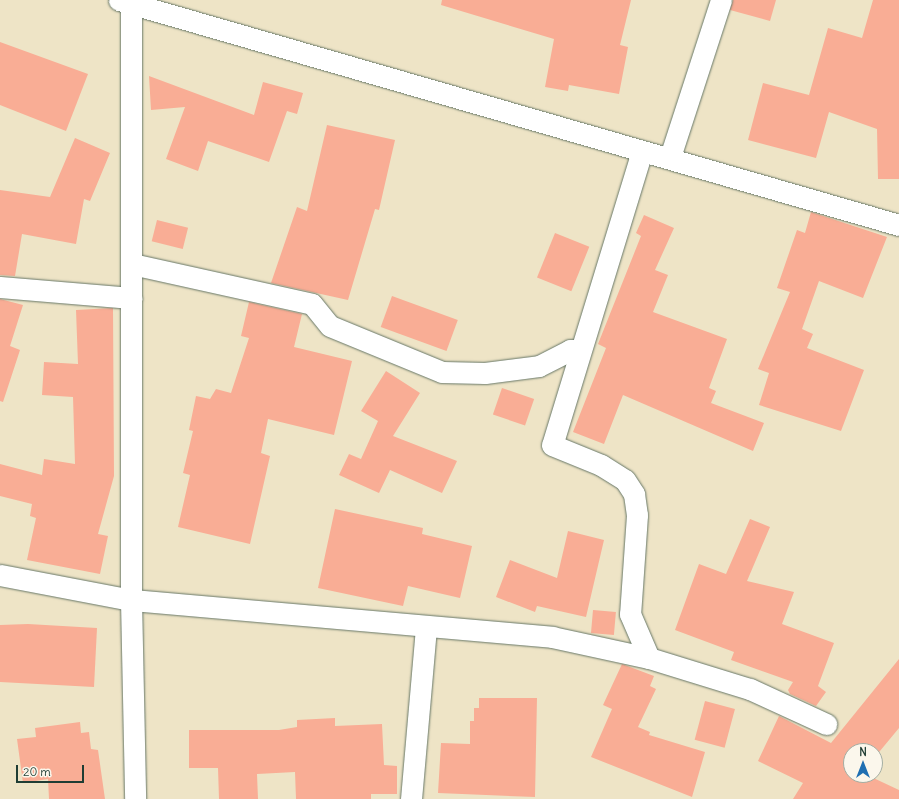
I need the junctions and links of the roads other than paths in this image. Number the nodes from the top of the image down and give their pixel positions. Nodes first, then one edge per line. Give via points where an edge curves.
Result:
1 (722, 0) edge
2 (125, 2) edge
3 (642, 151) junction
4 (670, 157) junction
5 (899, 225) edge
6 (132, 264) junction
7 (0, 287) edge
8 (132, 298) junction
9 (580, 350) junction
10 (0, 575) edge
11 (131, 600) junction
12 (426, 628) junction
13 (649, 658) junction
14 (826, 724) dead end
15 (135, 799) edge
16 (411, 799) edge

1 - 4 street
2 - 3 street
2 - 6 street
3 - 4 street
3 - 9 street
4 - 5 street
6 - 8 street
6 - 9 street via 312,304 330,326 442,372 486,373 539,366 570,350
7 - 8 street
8 - 11 street
9 - 13 street via 552,445 601,465 625,480 634,494 637,515 630,614
10 - 11 street
11 - 12 street
11 - 15 street
12 - 13 street via 552,637
12 - 16 street
13 - 14 street via 750,689

